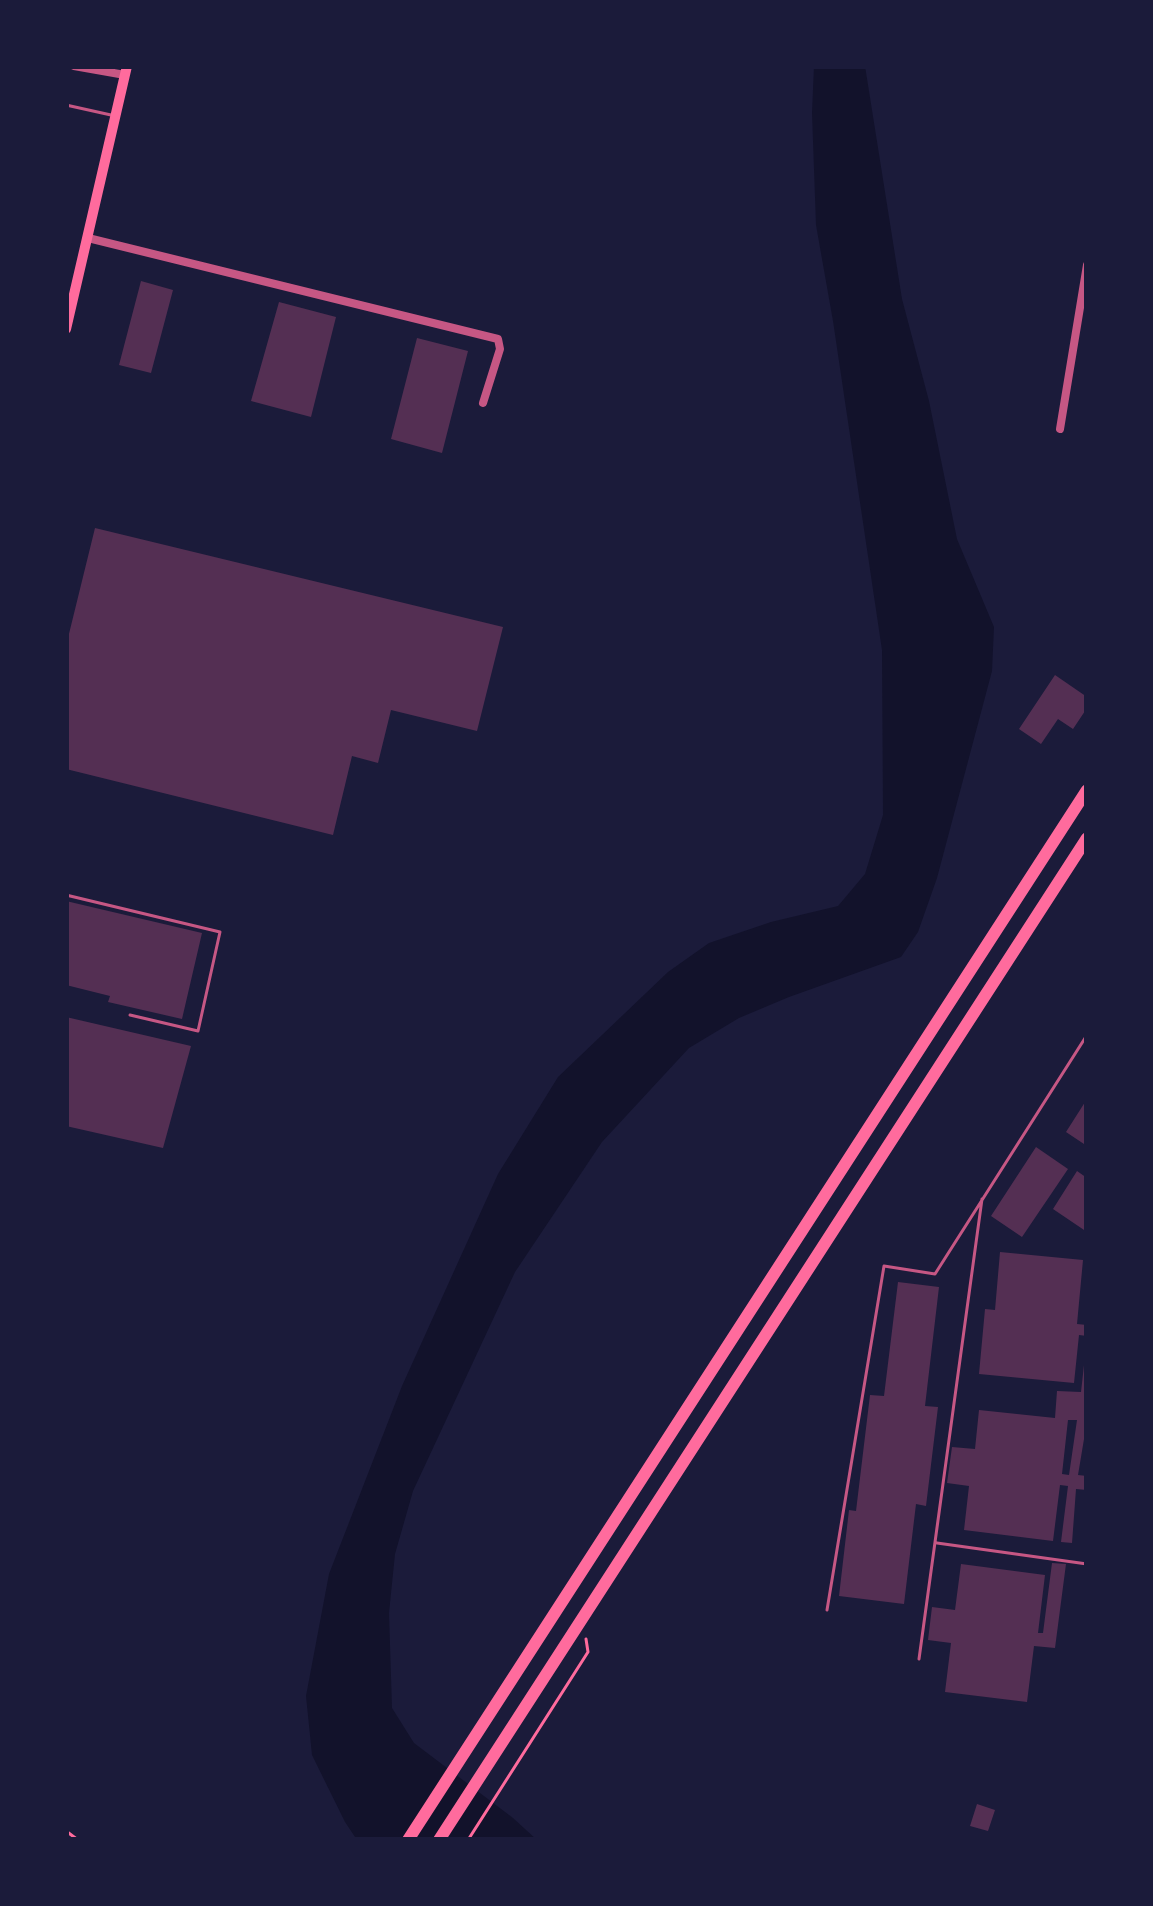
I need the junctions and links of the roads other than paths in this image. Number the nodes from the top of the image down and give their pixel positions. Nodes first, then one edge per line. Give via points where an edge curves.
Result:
1 (74, 66) edge
2 (126, 71) edge
3 (66, 105) edge
4 (114, 116) junction
5 (88, 238) junction
6 (1087, 266) edge
7 (66, 329) edge
8 (483, 403) dead end
9 (1060, 429) dead end
10 (1087, 790) edge
11 (1087, 838) edge
12 (66, 895) edge
13 (130, 1015) dead end
14 (1087, 1035) edge
15 (982, 1198) junction
16 (935, 1543) junction
17 (1087, 1564) edge
18 (827, 1610) dead end
19 (919, 1659) dead end
20 (408, 1840) edge
21 (439, 1840) edge

1 - 2 street
2 - 4 main road
3 - 4 lane
4 - 5 main road
5 - 7 main road
5 - 8 street via 497,339
6 - 9 street
10 - 20 highway
11 - 21 highway
12 - 13 lane via 220,932 198,1031
14 - 15 lane
15 - 16 lane
15 - 18 lane via 935,1274 884,1266
16 - 17 lane
16 - 19 lane

